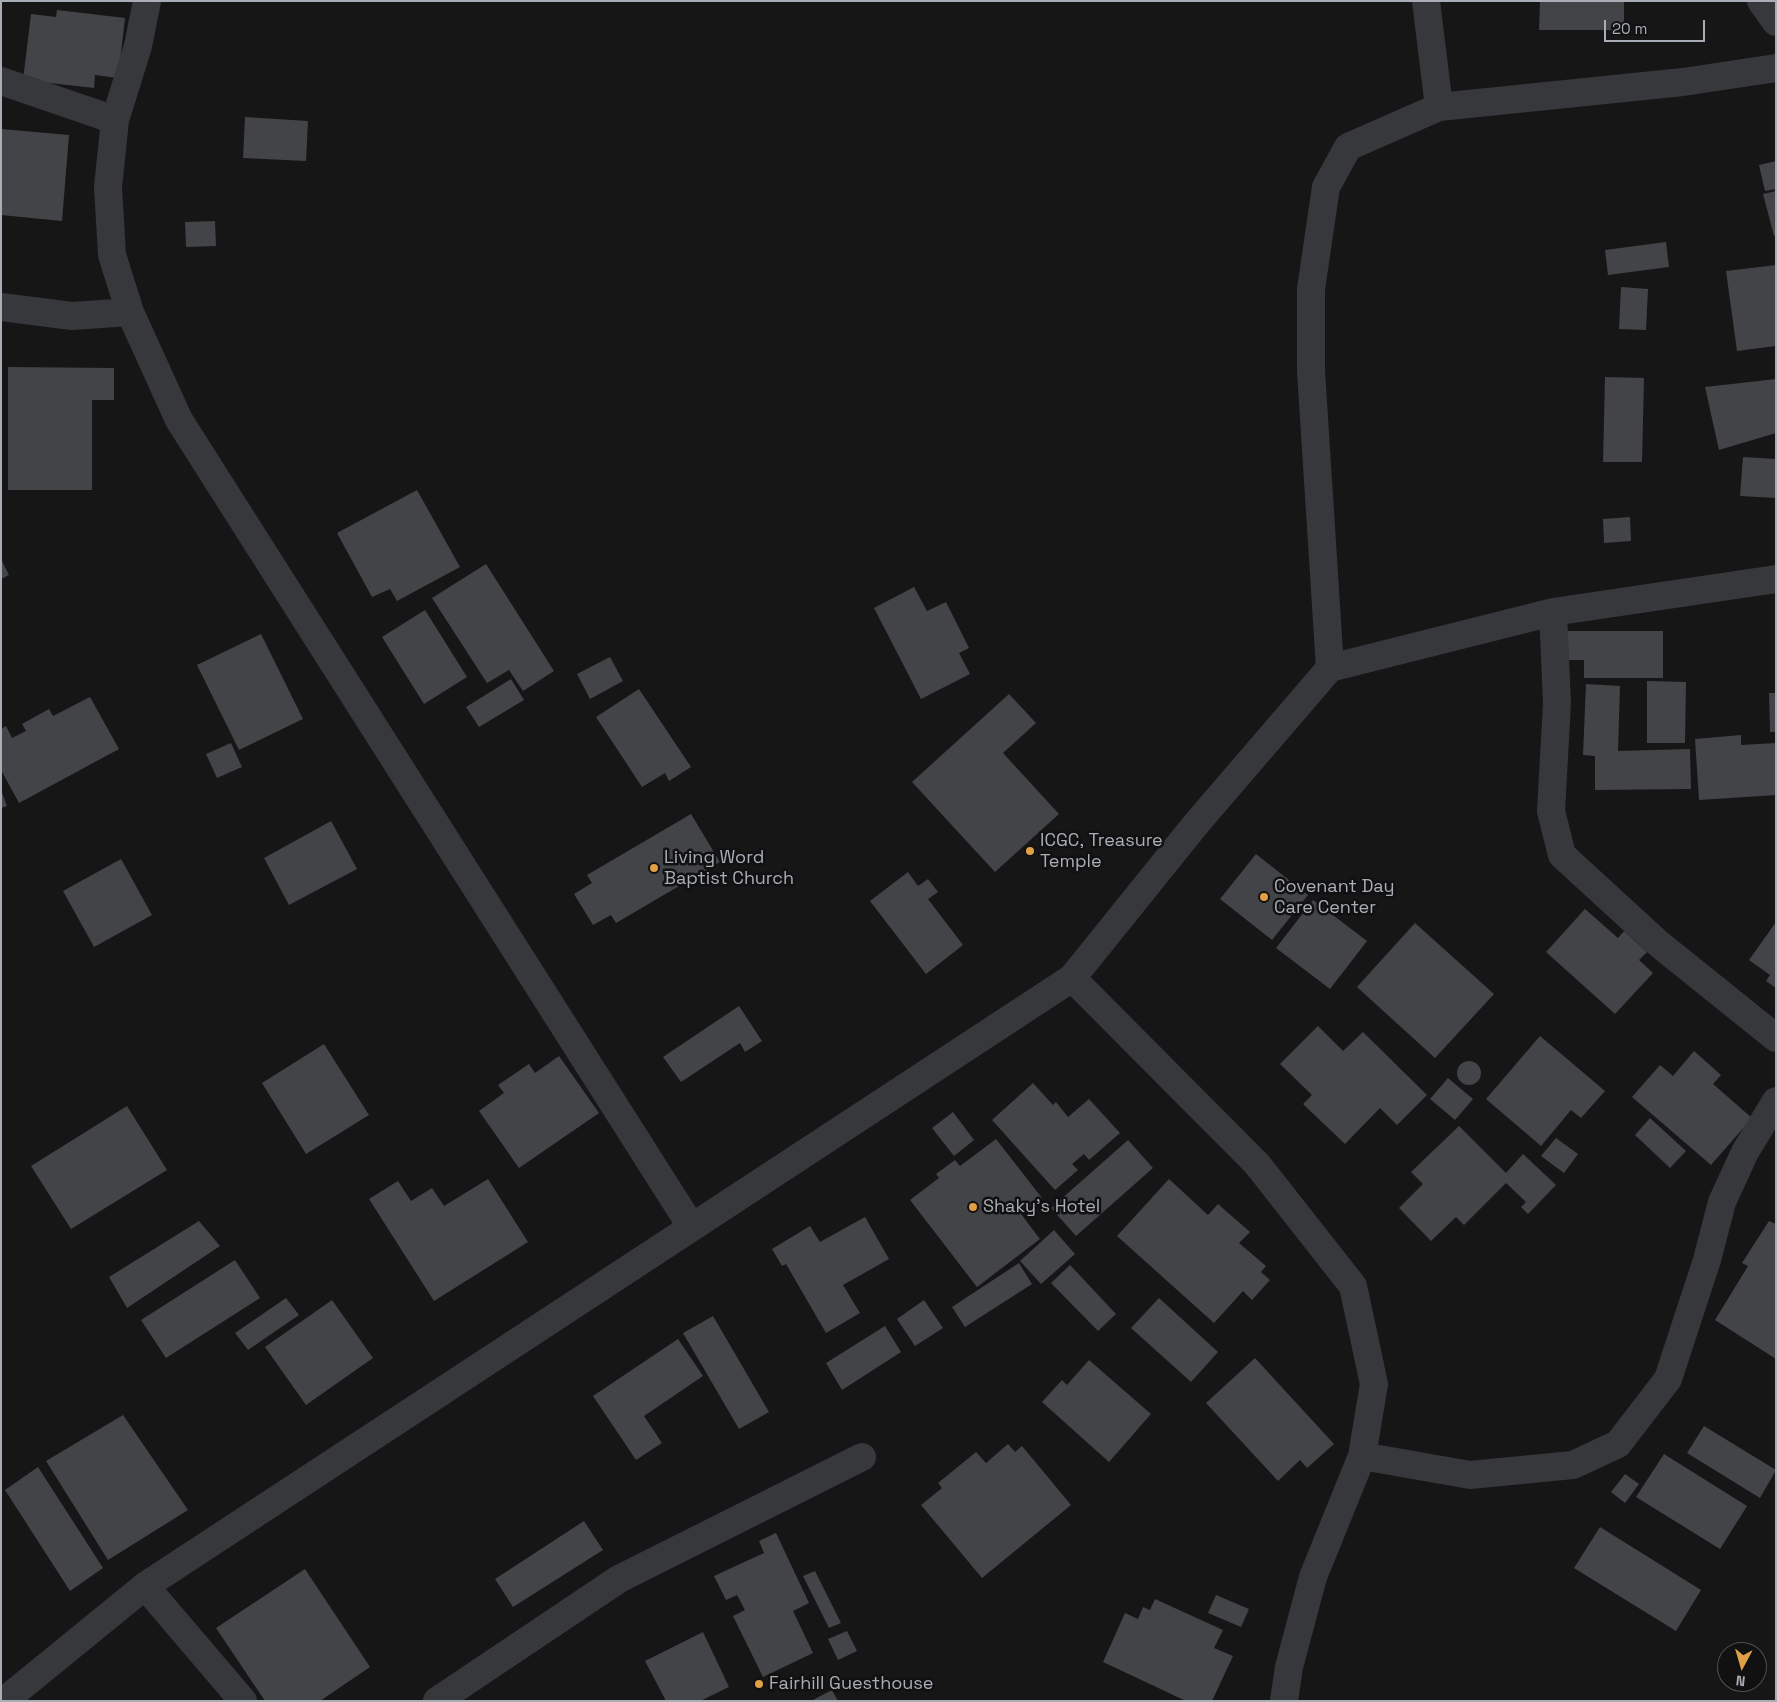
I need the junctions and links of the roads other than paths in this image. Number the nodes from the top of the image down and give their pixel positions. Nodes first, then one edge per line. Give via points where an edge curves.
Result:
1 (147, 1) edge
2 (1426, 1) edge
3 (1761, 1) edge
4 (1776, 22) edge
5 (1776, 68) edge
6 (1, 81) edge
7 (1439, 107) junction
8 (115, 120) junction
9 (1, 307) edge
10 (130, 312) junction
11 (1776, 579) edge
12 (1553, 612) junction
13 (1330, 668) junction
14 (1072, 978) junction
15 (1776, 1038) edge
16 (1776, 1101) edge
17 (691, 1226) junction
18 (1362, 1456) junction
19 (862, 1458) dead end
20 (145, 1586) junction
21 (4, 1701) edge
22 (243, 1701) edge
23 (437, 1701) edge
24 (1284, 1701) edge

1 - 8 street via 138,46
2 - 7 street
3 - 4 street
5 - 7 street via 1683,82
6 - 8 street
7 - 13 street via 1348,147 1326,187 1311,289 1311,371
8 - 10 street via 108,187 112,255
9 - 10 street via 72,316
10 - 17 street via 179,420
11 - 12 street
12 - 13 street
12 - 15 street via 1558,703 1550,812 1562,855 1658,944
13 - 14 street via 1196,824
14 - 17 street
14 - 18 street via 1257,1164 1353,1286 1374,1384
16 - 18 street via 1745,1152 1722,1202 1707,1260 1668,1379 1618,1444 1573,1465 1470,1475
17 - 20 street
18 - 24 street via 1313,1577 1289,1667
19 - 23 street via 619,1579
20 - 21 street
20 - 22 street

